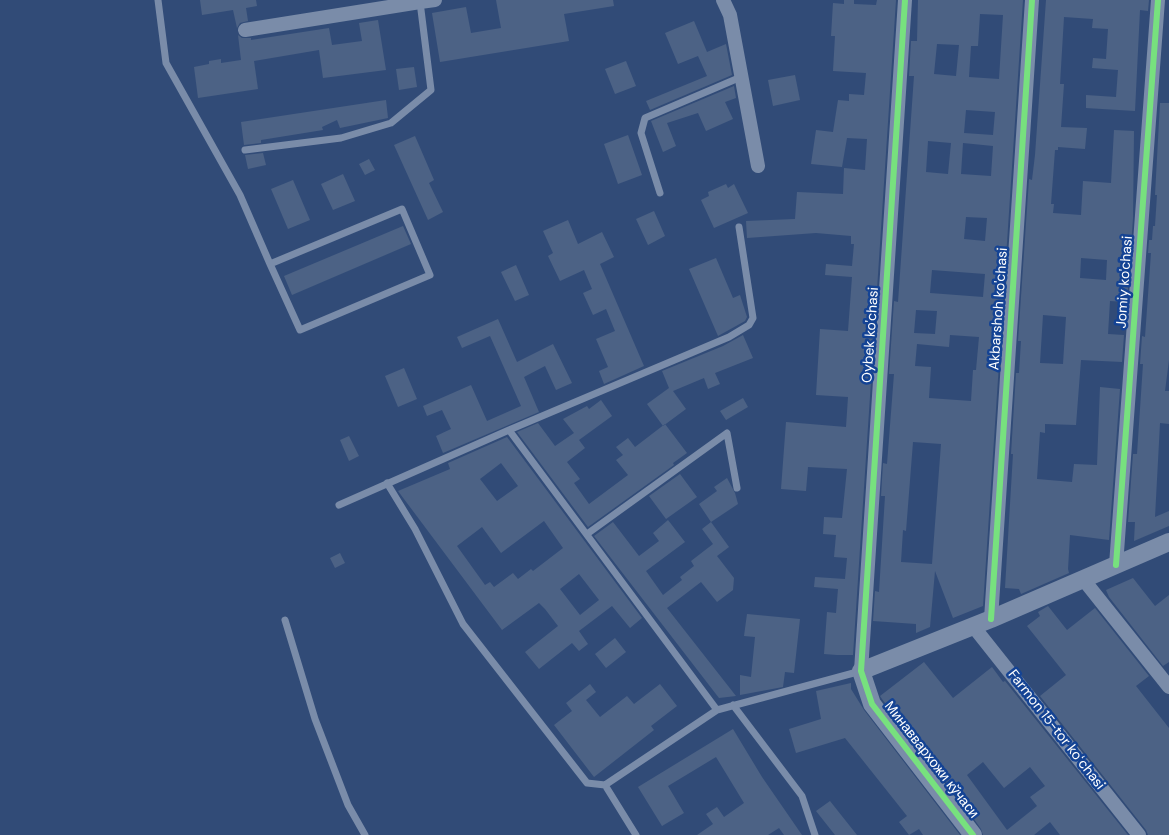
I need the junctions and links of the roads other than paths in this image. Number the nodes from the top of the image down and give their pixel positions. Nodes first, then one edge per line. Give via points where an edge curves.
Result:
1 (158, 0) edge
2 (435, 0) edge
3 (723, 0) edge
4 (905, 0) edge
5 (1032, 0) edge
6 (1158, 0) edge
7 (420, 1) edge
8 (245, 30) dead end
9 (741, 77) junction
10 (245, 150) dead end
11 (758, 166) dead end
12 (660, 193) dead end
13 (739, 227) dead end
14 (270, 264) junction
15 (509, 430) junction
16 (387, 484) junction
17 (737, 488) dead end
18 (339, 505) dead end
19 (586, 534) junction
20 (1169, 542) edge
21 (1116, 565) junction
22 (1084, 579) junction
23 (991, 619) junction
24 (285, 620) dead end
25 (972, 626) junction
26 (861, 671) junction
27 (1169, 687) edge
28 (733, 705) junction
29 (717, 710) junction
30 (605, 786) junction
31 (365, 835) edge
32 (636, 835) edge
33 (815, 835) edge
34 (973, 835) edge
35 (1139, 835) edge

1 - 14 lane via 166,63 240,195
2 - 7 street
3 - 9 street via 730,15
4 - 26 street, Oybek ko'chasi
5 - 23 street, Akbarshoh ko'chasi
6 - 21 street, Jomiy ko'chasi
7 - 8 street
7 - 10 lane via 431,90 391,123 341,138
9 - 11 street
9 - 12 lane via 645,118 641,133
13 - 15 lane via 753,318 749,325 729,337
14 - 14 lane via 300,330 430,275 402,210
15 - 16 lane
15 - 19 lane
16 - 18 lane
16 - 30 lane via 464,624 587,783
17 - 19 lane via 727,433
19 - 29 lane
20 - 21 street
21 - 22 street
22 - 23 street
22 - 27 street
23 - 25 street
24 - 31 lane via 315,719 348,805
25 - 26 street
25 - 35 street, Farmon 15-tor koʻchasi
26 - 28 lane
26 - 34 street, Минаввархожи кўчаси via 872,704
28 - 29 lane
28 - 33 lane via 802,796
29 - 30 lane
30 - 32 lane

